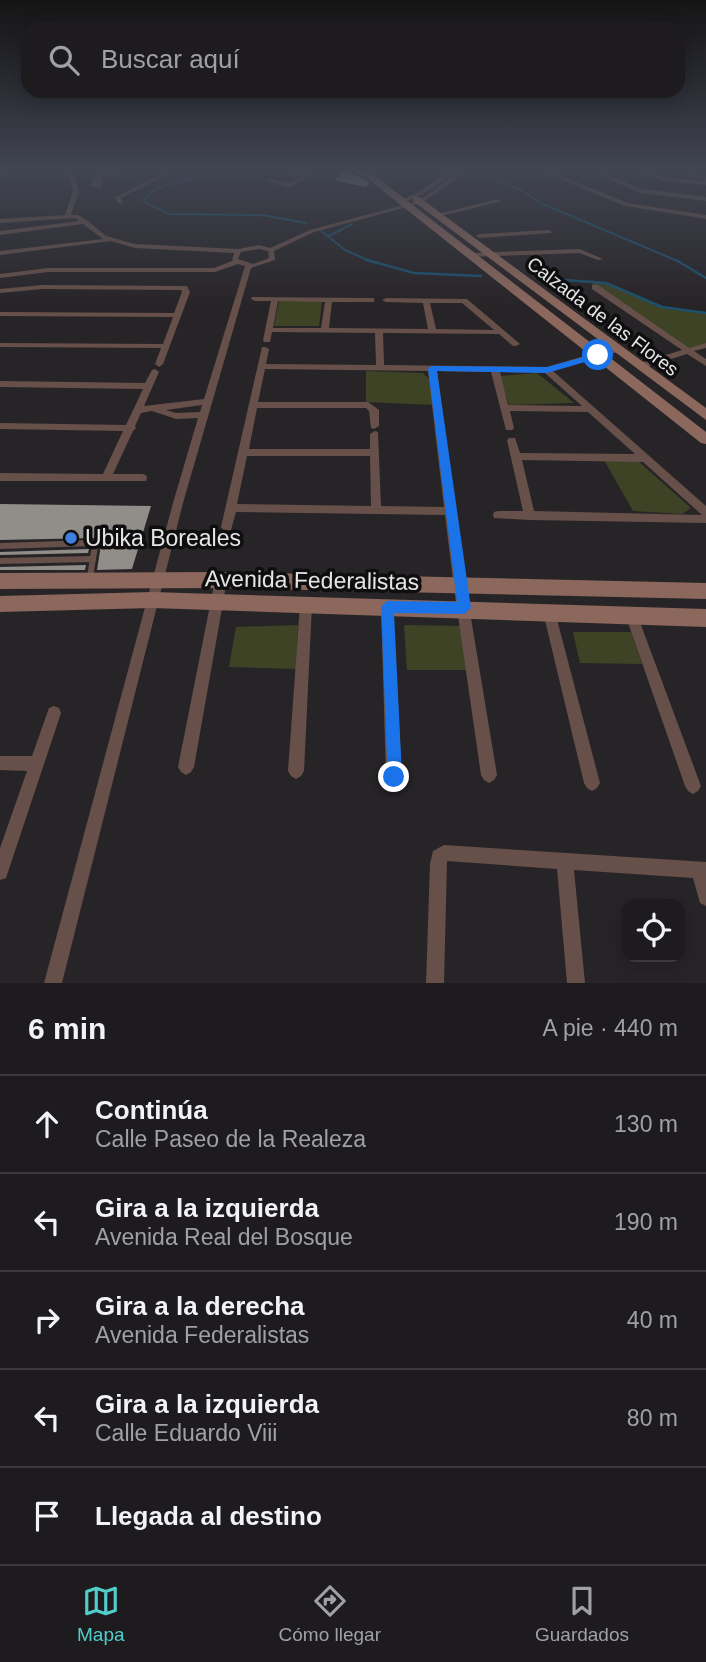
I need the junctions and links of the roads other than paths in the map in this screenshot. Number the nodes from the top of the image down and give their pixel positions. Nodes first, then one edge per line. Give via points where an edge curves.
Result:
1 (68, 215) joint
2 (361, 215) edge
3 (425, 215) edge
4 (437, 215) edge
5 (2, 222) edge
6 (86, 222) junction
7 (549, 232) dead end
8 (0, 233) edge
9 (474, 237) junction
10 (111, 239) junction
11 (267, 249) junction
12 (238, 251) junction
13 (0, 253) edge
14 (488, 253) junction
15 (470, 255) junction
16 (600, 259) dead end
17 (242, 264) junction
18 (101, 270) junction
19 (115, 270) junction
20 (0, 275) edge
21 (90, 287) junction
22 (595, 287) dead end
23 (104, 288) junction
24 (0, 291) edge
25 (255, 299) dead end
26 (275, 299) junction
27 (329, 299) junction
28 (371, 300) dead end
29 (386, 300) dead end
30 (426, 300) junction
31 (0, 314) edge
32 (177, 315) junction
33 (269, 330) junction
34 (325, 330) junction
35 (379, 331) junction
36 (432, 331) junction
37 (499, 332) junction
38 (516, 344) dead end
39 (0, 345) edge
40 (706, 345) edge
41 (165, 346) junction
42 (618, 349) junction
43 (688, 351) junction
44 (598, 355) junction
45 (706, 363) edge
46 (261, 366) junction
47 (640, 366) junction
48 (380, 368) junction
49 (432, 368) junction
50 (495, 369) junction
51 (547, 370) junction
52 (0, 384) edge
53 (149, 386) junction
54 (253, 405) junction
55 (205, 408) junction
56 (504, 408) junction
57 (591, 409) junction
58 (138, 410) junction
59 (706, 415) edge
60 (0, 426) edge
61 (131, 428) junction
62 (509, 428) dead end
63 (706, 439) edge
64 (512, 440) dead end
65 (243, 452) junction
66 (375, 453) junction
67 (516, 456) junction
68 (646, 458) junction
69 (0, 477) edge
70 (106, 478) junction
71 (142, 478) dead end
72 (231, 508) junction
73 (376, 510) junction
74 (450, 511) junction
75 (706, 512) edge
76 (498, 515) dead end
77 (530, 516) junction
78 (706, 519) edge
79 (227, 527) dead end
80 (0, 546) edge
81 (93, 559) junction
82 (0, 561) edge
83 (90, 580) junction
84 (157, 580) junction
85 (221, 580) junction
86 (0, 581) edge
87 (460, 588) junction
88 (706, 592) edge
89 (152, 600) junction
90 (216, 603) junction
91 (0, 604) edge
92 (306, 605) junction
93 (387, 607) junction
94 (464, 608) junction
95 (549, 612) junction
96 (632, 617) junction
97 (706, 618) edge
98 (54, 713) dead end
99 (0, 764) edge
100 (37, 764) junction
101 (186, 767) dead end
102 (296, 771) dead end
103 (489, 775) dead end
104 (394, 777) dead end
105 (592, 783) dead end
106 (694, 786) dead end
107 (565, 863) junction
108 (703, 870) edge
109 (0, 872) edge
110 (706, 898) edge
111 (53, 983) edge
112 (435, 983) edge
113 (576, 983) edge

1 - 5 street
1 - 6 street
2 - 11 street
3 - 15 street, Calzada de las Flores
4 - 9 street, Calzada de las Flores
5 - 8 street
6 - 8 street
6 - 10 street
7 - 9 street
9 - 14 street, Calzada de las Flores
10 - 12 street via 157,248
10 - 13 street
11 - 12 street
11 - 17 street via 274,256 270,261
12 - 17 street via 234,256
14 - 15 street
14 - 16 street via 580,251
14 - 42 street, Calzada de las Flores
15 - 44 street, Calzada de las Flores
17 - 19 street via 215,270
17 - 55 street
18 - 19 street
18 - 20 street
18 - 21 street
19 - 23 street
21 - 23 street
21 - 24 street
22 - 43 street
23 - 32 street via 184,288
25 - 26 street
26 - 27 street
26 - 33 street
27 - 28 street
27 - 34 street
29 - 30 street
30 - 36 street
30 - 37 street via 464,301
31 - 32 street
32 - 41 street
33 - 34 street
33 - 46 street
34 - 35 street
35 - 36 street
35 - 48 street
36 - 37 street
37 - 38 street
39 - 41 street
40 - 43 street
41 - 53 street
42 - 44 street
42 - 47 street, Calzada de las Flores
43 - 45 street
43 - 47 street
44 - 51 street
44 - 63 street, Calzada de las Flores
46 - 48 street
46 - 54 street
47 - 59 street, Calzada de las Flores
48 - 49 street
49 - 50 street
49 - 74 street
50 - 51 street
50 - 56 street
51 - 57 street
52 - 53 street
53 - 58 street
54 - 65 street
54 - 66 street via 368,405 374,410
55 - 58 street via 176,416
55 - 84 street
56 - 57 street
56 - 62 street
57 - 68 street
58 - 61 street
60 - 61 street
61 - 70 street
64 - 67 street
65 - 66 street
65 - 72 street
66 - 73 street
67 - 68 street
67 - 77 street
68 - 75 street
69 - 70 street
70 - 71 street
72 - 73 street
72 - 79 street
73 - 74 street
74 - 87 street
76 - 77 street
77 - 78 street
80 - 81 lane via 92,543
81 - 82 lane
81 - 83 lane
83 - 84 street, Avenida Federalistas
83 - 86 street, Avenida Federalistas
84 - 85 street, Avenida Federalistas
84 - 89 street
85 - 87 street, Avenida Federalistas
85 - 90 street
87 - 88 street, Avenida Federalistas
87 - 94 street
89 - 90 street, Avenida Federalistas
89 - 91 street, Avenida Federalistas
89 - 111 street
90 - 92 street, Avenida Federalistas
90 - 101 street
92 - 93 street, Avenida Federalistas
92 - 102 street
93 - 94 street, Avenida Federalistas
93 - 104 street
94 - 95 street, Avenida Federalistas
94 - 103 street
95 - 96 street, Avenida Federalistas
95 - 105 street
96 - 97 street, Avenida Federalistas
96 - 106 street
98 - 100 street
99 - 100 street
100 - 109 street
107 - 108 street
107 - 112 street via 444,853 439,857
107 - 113 street
108 - 110 street

